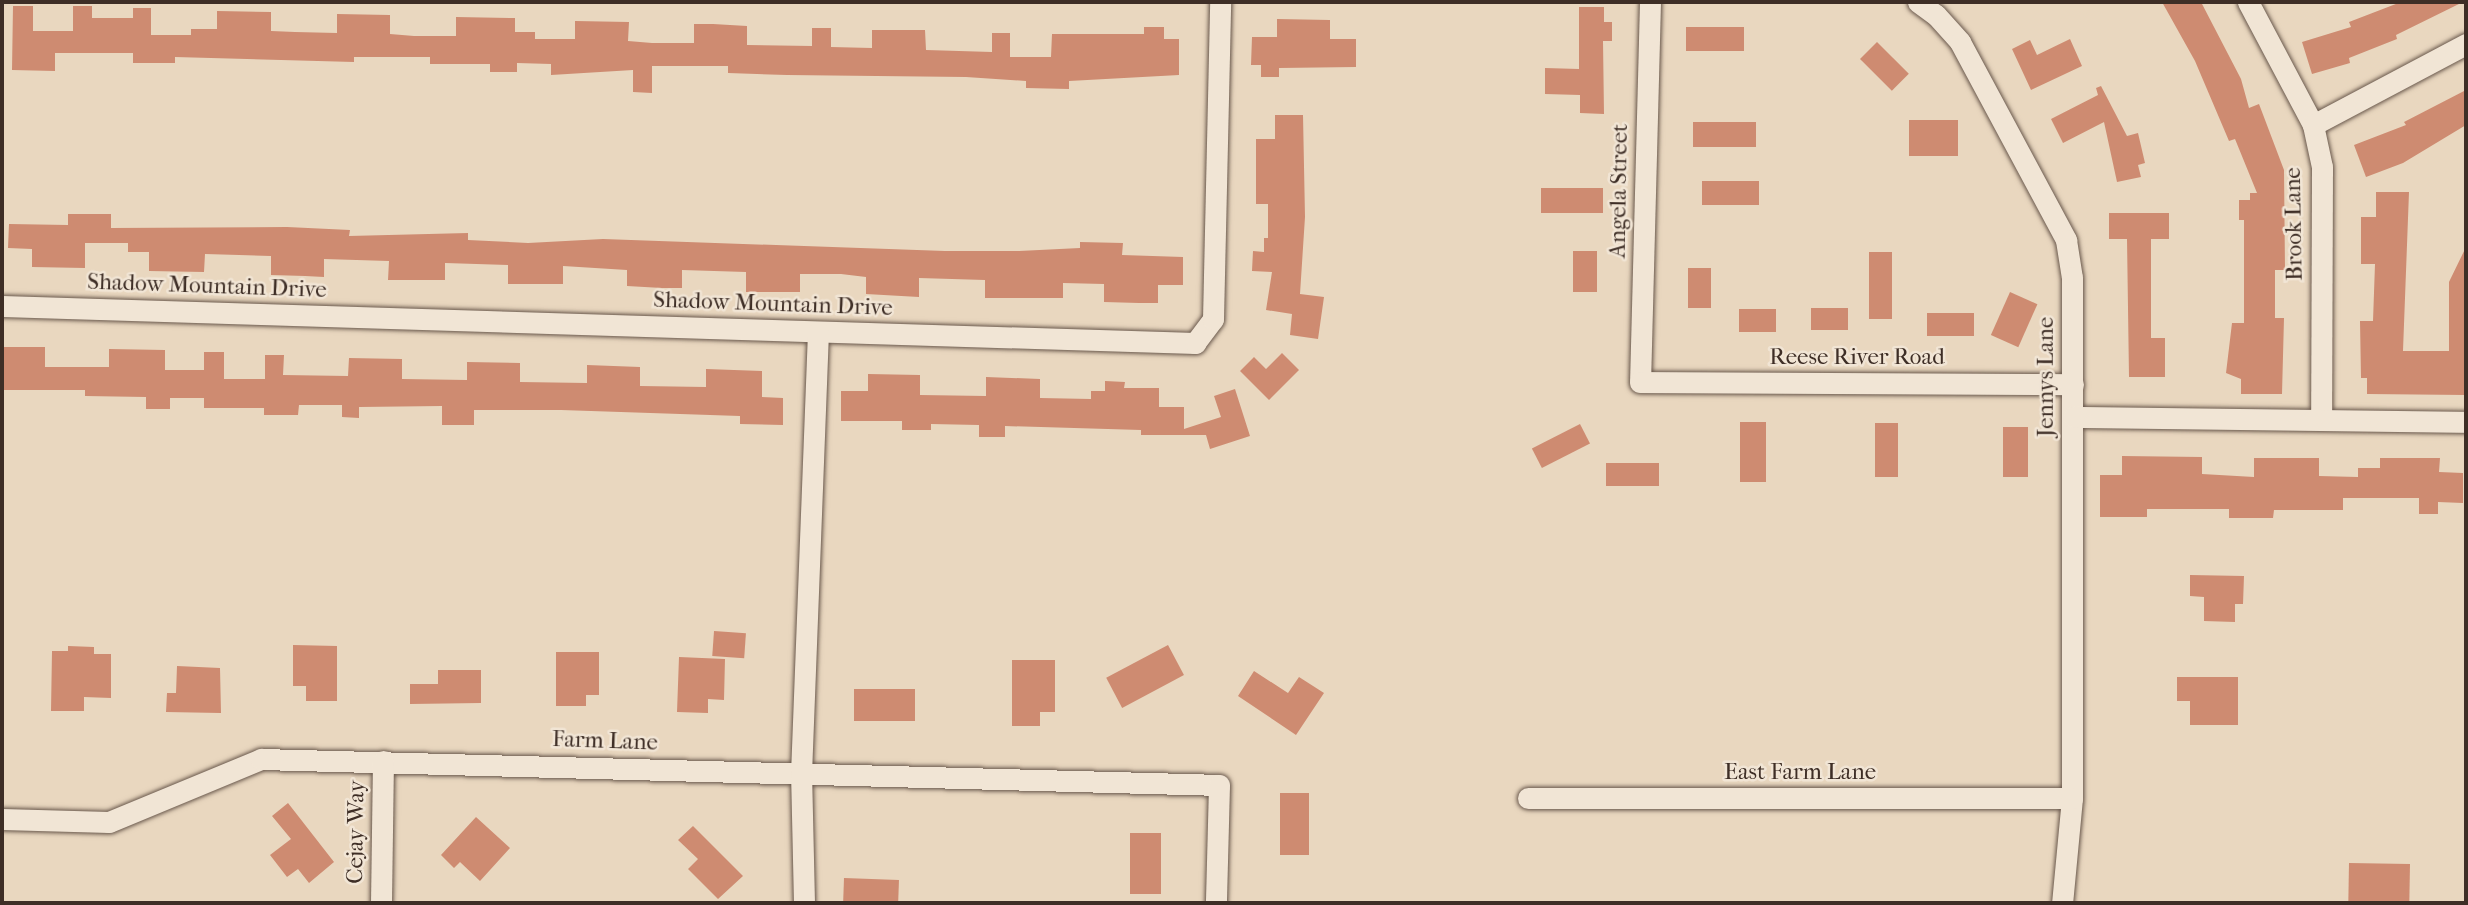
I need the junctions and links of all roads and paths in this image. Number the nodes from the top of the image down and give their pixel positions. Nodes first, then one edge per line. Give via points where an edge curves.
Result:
1 (1220, 2) edge
2 (1650, 2) edge
3 (1918, 2) edge
4 (2248, 2) edge
5 (2466, 44) edge
6 (2313, 125) junction
7 (2, 306) edge
8 (818, 331) junction
9 (1640, 382) joint
10 (2073, 384) junction
11 (2073, 417) junction
12 (2321, 419) junction
13 (2466, 422) edge
14 (383, 761) junction
15 (802, 774) junction
16 (1528, 798) dead end
17 (2073, 798) junction
18 (2, 819) edge
19 (381, 903) edge
20 (804, 903) edge
21 (1216, 903) edge
22 (2062, 903) edge

1 - 8 street, Shadow Mountain Drive via 1213,319 1195,343
2 - 9 street, Angela Street
3 - 10 street, Jennys Lane via 1960,42 2066,240 2072,277
4 - 6 street, Brook Lane
5 - 6 street
6 - 12 street, Brook Lane via 2322,167
7 - 8 street, Shadow Mountain Drive
8 - 15 street
9 - 10 street, Reese River Road
10 - 11 street, Jennys Lane
11 - 12 street
11 - 17 street, Jennys Lane
12 - 13 street
14 - 15 street, Farm Lane
14 - 18 street, Farm Lane via 261,759 109,822
14 - 19 street, Cejay Way
15 - 20 street
15 - 21 street, Farm Lane via 1219,785
16 - 17 street, East Farm Lane
17 - 22 street, Jennys Lane

